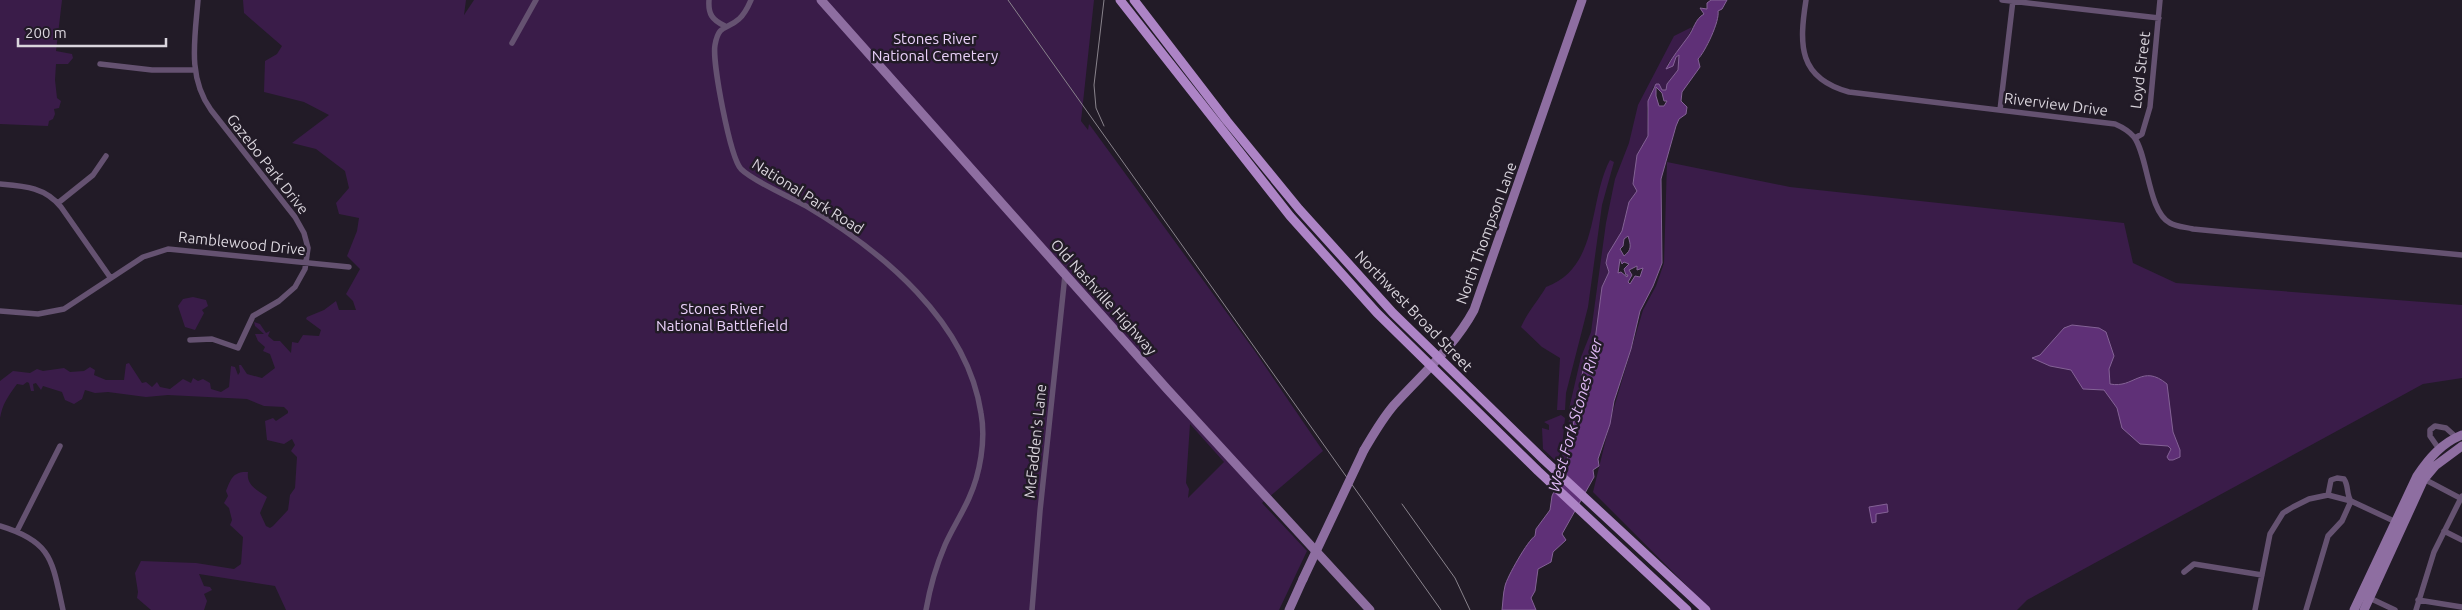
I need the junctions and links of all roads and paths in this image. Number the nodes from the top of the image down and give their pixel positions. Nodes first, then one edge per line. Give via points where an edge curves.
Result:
1 (198, 0) edge
2 (536, 0) edge
3 (709, 0) edge
4 (750, 0) edge
5 (821, 0) edge
6 (1120, 0) edge
7 (1134, 0) edge
8 (1582, 0) edge
9 (1806, 0) edge
10 (2002, 0) edge
11 (2160, 0) edge
12 (2013, 1) edge
13 (2159, 18) junction
14 (1150, 20) junction
15 (725, 26) junction
16 (1140, 27) junction
17 (512, 43) dead end
18 (100, 64) dead end
19 (194, 70) junction
20 (1207, 95) junction
21 (1199, 102) junction
22 (2000, 110) junction
23 (2135, 138) junction
24 (1250, 148) junction
25 (106, 156) dead end
26 (1240, 156) junction
27 (0, 184) edge
28 (58, 203) junction
29 (1299, 209) junction
30 (1290, 216) junction
31 (1332, 246) junction
32 (1324, 254) junction
33 (2462, 255) edge
34 (307, 262) junction
35 (349, 267) dead end
36 (1065, 275) junction
37 (110, 277) junction
38 (0, 312) edge
39 (190, 340) dead end
40 (1438, 358) junction
41 (1431, 367) junction
42 (2459, 436) edge
43 (60, 446) dead end
44 (2462, 446) edge
45 (2439, 449) junction
46 (2421, 478) junction
47 (2328, 495) junction
48 (2462, 498) edge
49 (2351, 501) junction
50 (2399, 524) junction
51 (0, 526) edge
52 (17, 531) junction
53 (2444, 531) junction
54 (2462, 540) edge
55 (2184, 572) dead end
56 (2262, 575) junction
57 (2366, 596) junction
58 (2462, 599) edge
59 (2418, 600) junction
60 (2461, 607) edge
61 (63, 610) edge
62 (926, 610) edge
63 (1032, 610) edge
64 (1289, 610) edge
65 (1370, 610) edge
66 (1687, 610) edge
67 (1706, 610) edge
68 (2255, 610) edge
69 (2306, 610) edge
70 (2354, 610) edge
71 (2364, 610) edge
72 (2395, 610) edge
73 (2416, 610) edge

1 - 19 street, Gazebo Park Drive
2 - 17 street
3 - 15 street via 711,17
4 - 15 street, National Park Road via 739,20
5 - 36 main road, Old Nashville Highway
6 - 16 main road, Northwest Broad Street
7 - 14 main road, Northwest Broad Street
8 - 40 main road, North Thompson Lane via 1474,310 1461,332
9 - 22 street, Riverview Drive via 1802,24 1803,54 1808,66 1822,82 1849,92
10 - 12 street
11 - 13 street, Loyd Street
12 - 13 street
12 - 22 street
13 - 23 street, Loyd Street via 2148,116 2142,134
14 - 16 main road
14 - 20 main road, Northwest Broad Street
15 - 62 street, National Park Road via 715,43 714,61 733,154 738,164 746,173 844,231 905,281 945,329 974,383 982,420 979,465 970,498 938,562
16 - 21 main road, Northwest Broad Street
18 - 19 street via 152,70
19 - 34 street, Gazebo Park Drive via 208,106 300,224 307,243
20 - 21 main road
20 - 24 main road, Northwest Broad Street
21 - 26 main road, Northwest Broad Street
22 - 23 street, Riverview Drive via 2115,124
23 - 33 street via 2157,205 2169,223 2193,229
24 - 26 main road
24 - 29 main road, Northwest Broad Street
25 - 28 street via 93,175
26 - 30 main road, Northwest Broad Street
27 - 28 street via 35,188
28 - 37 street
29 - 30 main road
29 - 31 main road, Northwest Broad Street
30 - 32 main road, Northwest Broad Street
31 - 32 main road
31 - 40 main road, Northwest Broad Street
32 - 41 main road, Northwest Broad Street via 1376,313
34 - 35 street, Ramblewood Drive
34 - 37 street, Ramblewood Drive via 168,249 143,257
34 - 39 street, Gazebo Park Drive via 295,287 250,319 238,348 212,339
36 - 63 street, McFadden's Lane
36 - 65 main road, Old Nashville Highway
37 - 38 street, Ramblewood Drive via 63,309 38,314
40 - 41 main road, North Thompson Lane
40 - 67 main road, Northwest Broad Street
41 - 64 main road, North Thompson Lane, bridge via 1394,406 1364,450
41 - 66 main road, Northwest Broad Street
42 - 45 main road
42 - 45 street via 2435,426 2430,430 2430,436
43 - 52 street
44 - 46 main road
45 - 46 main road via 2427,461
46 - 48 street
46 - 50 main road
47 - 49 street
47 - 49 street via 2331,480 2337,478 2347,484 2347,495
47 - 56 street via 2309,499 2283,513 2270,534
48 - 53 street
49 - 50 street
49 - 69 street via 2342,520 2328,536
50 - 57 main road
51 - 52 street
52 - 61 street via 33,539 49,558
53 - 54 street
53 - 59 street
55 - 56 street via 2194,564
56 - 68 street
57 - 70 main road
57 - 71 main road
57 - 72 street
58 - 60 street
59 - 60 street
59 - 73 street

